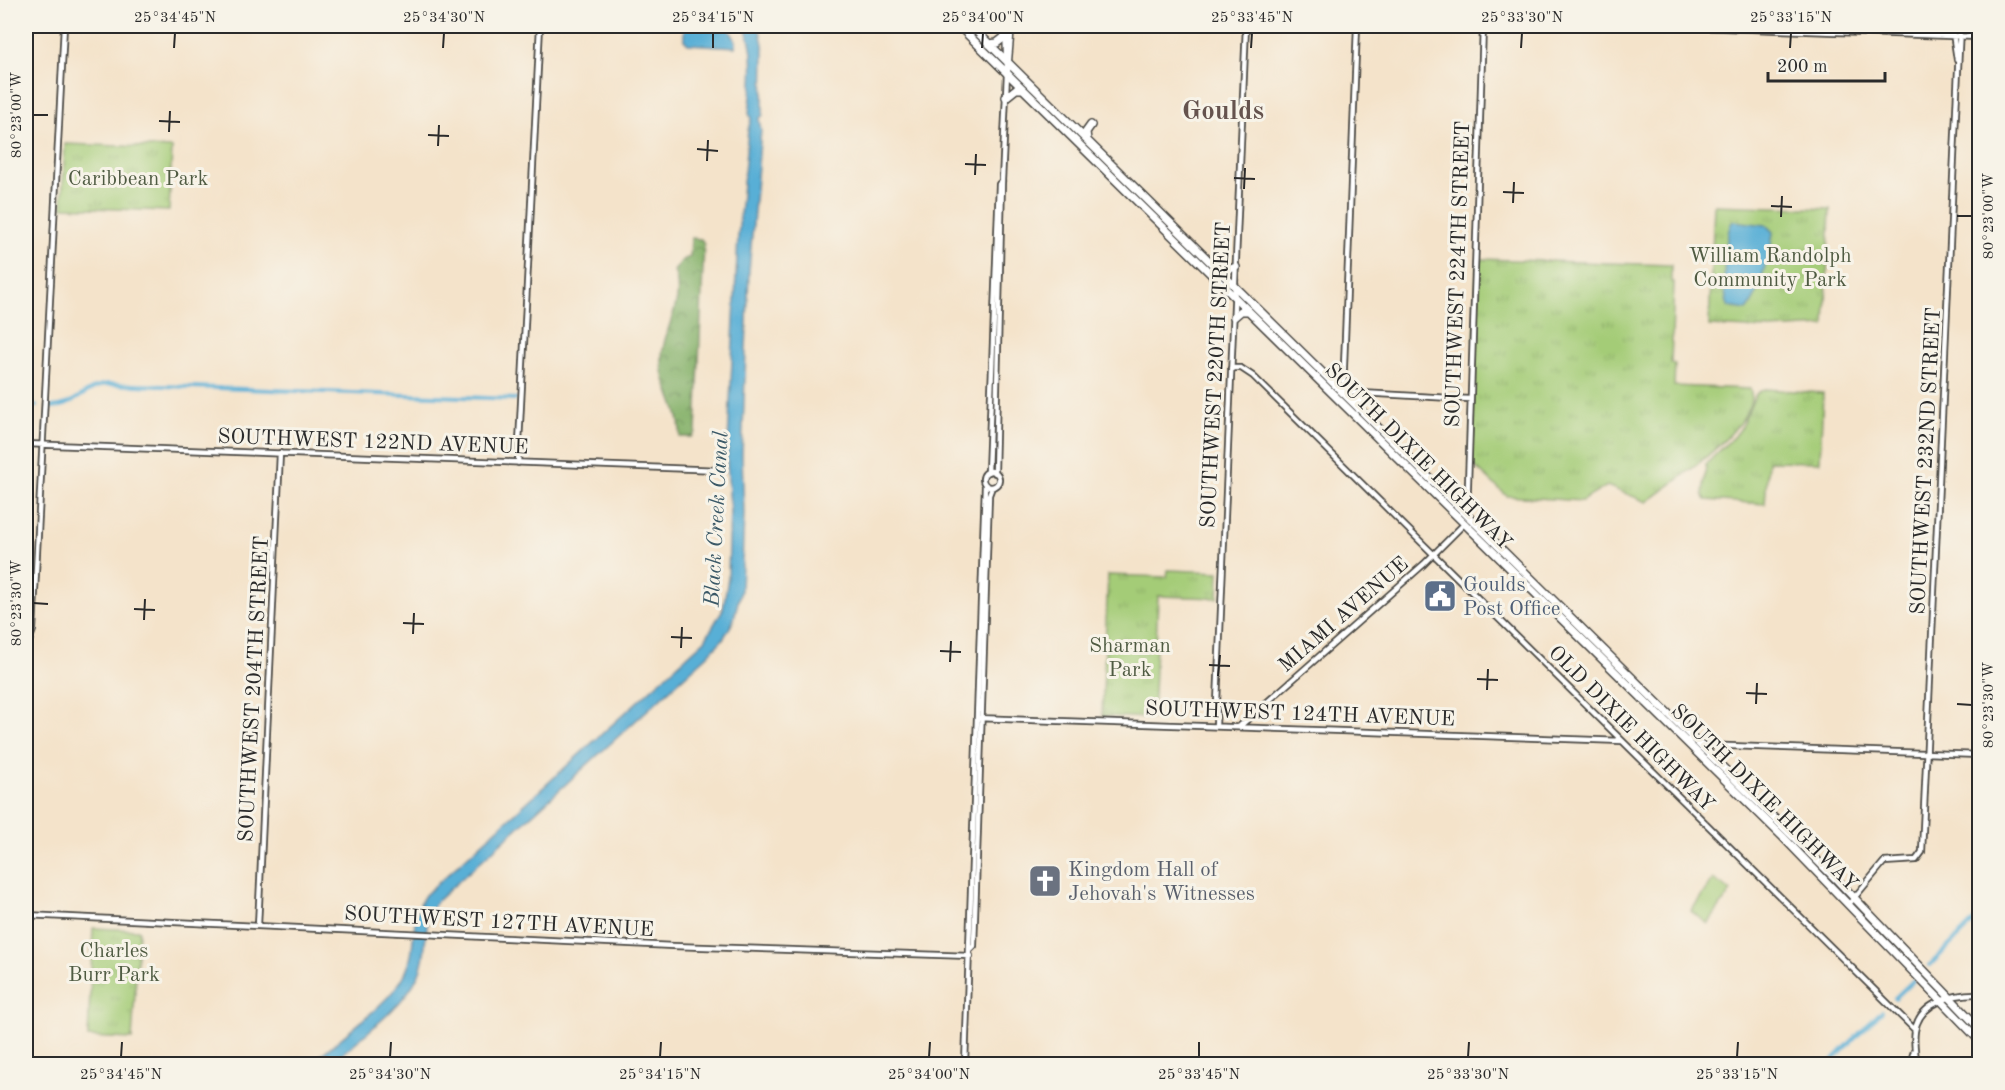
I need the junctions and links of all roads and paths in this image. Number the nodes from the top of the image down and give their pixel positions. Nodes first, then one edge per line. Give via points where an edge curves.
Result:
1 (64, 26) edge
2 (540, 26) edge
3 (959, 26) edge
4 (964, 26) edge
5 (971, 26) edge
6 (1006, 26) edge
7 (1011, 26) edge
8 (1246, 26) edge
9 (1357, 26) edge
10 (1483, 26) edge
11 (1666, 26) edge
12 (1954, 27) edge
13 (1960, 27) edge
14 (1980, 29) edge
15 (1873, 31) junction
16 (1953, 35) junction
17 (1006, 36) junction
18 (1960, 36) junction
19 (1980, 37) edge
20 (989, 44) junction
21 (1007, 62) junction
22 (1959, 66) junction
23 (1007, 73) junction
24 (1023, 89) junction
25 (1006, 97) junction
26 (1059, 113) junction
27 (1091, 125) dead end
28 (1087, 140) junction
29 (1088, 152) junction
30 (1002, 181) junction
31 (1134, 187) junction
32 (1133, 198) junction
33 (1184, 248) junction
34 (1236, 267) junction
35 (1221, 272) junction
36 (1235, 286) junction
37 (1234, 297) junction
38 (1248, 311) junction
39 (1234, 317) junction
40 (1287, 337) junction
41 (1294, 356) junction
42 (1231, 368) junction
43 (1343, 377) junction
44 (1332, 381) junction
45 (1343, 392) junction
46 (1366, 395) junction
47 (1469, 399) junction
48 (1344, 406) junction
49 (1359, 409) junction
50 (26, 444) edge
51 (41, 445) junction
52 (280, 453) junction
53 (518, 463) junction
54 (720, 470) dead end
55 (988, 472) junction
56 (995, 473) junction
57 (1414, 475) junction
58 (985, 485) junction
59 (992, 486) junction
60 (1467, 500) junction
61 (1456, 504) junction
62 (1467, 515) junction
63 (1464, 524) junction
64 (1504, 551) junction
65 (1433, 555) junction
66 (982, 596) junction
67 (1582, 640) junction
68 (986, 647) junction
69 (26, 650) edge
70 (1635, 680) junction
71 (980, 718) junction
72 (1680, 724) junction
73 (1216, 726) junction
74 (1240, 726) junction
75 (1691, 736) junction
76 (1622, 741) junction
77 (1701, 745) junction
78 (1690, 746) junction
79 (1927, 753) junction
80 (1698, 754) junction
81 (1980, 755) edge
82 (1743, 786) junction
83 (26, 839) edge
84 (26, 862) edge
85 (1852, 901) junction
86 (26, 915) edge
87 (258, 926) junction
88 (1898, 955) junction
89 (970, 956) junction
90 (1980, 994) edge
91 (1948, 996) junction
92 (1941, 1000) junction
93 (1980, 1029) edge
94 (1915, 1030) junction
95 (1980, 1034) edge
96 (1980, 1041) edge
97 (1914, 1051) junction
98 (965, 1065) edge
99 (1910, 1065) edge
100 (1916, 1065) edge

1 - 51 street
2 - 53 street
3 - 23 highway, SOUTH DIXIE HIGHWAY
4 - 21 highway via 1001,62
5 - 20 highway, SOUTH DIXIE HIGHWAY
6 - 17 main road
7 - 21 main road
8 - 34 street, SOUTHWEST 220TH STREET
9 - 43 street
10 - 47 street, SOUTHWEST 224TH STREET
11 - 15 street
12 - 13 street
12 - 15 street
12 - 16 street, SOUTHWEST 232ND STREET
13 - 14 street
13 - 18 street, SOUTHWEST 232ND STREET
15 - 16 street
16 - 18 street
16 - 22 street, SOUTHWEST 232ND STREET
17 - 20 highway via 997,44
17 - 21 main road
18 - 19 street
18 - 22 street, SOUTHWEST 232ND STREET
20 - 21 highway, SOUTH DIXIE HIGHWAY
21 - 23 main road
21 - 26 highway, SOUTH DIXIE HIGHWAY
22 - 79 street, SOUTHWEST 232ND STREET
23 - 24 highway, SOUTH DIXIE HIGHWAY
23 - 25 street
23 - 26 highway via 1011,71 1052,111
24 - 25 highway
24 - 29 highway, SOUTH DIXIE HIGHWAY
25 - 30 street
26 - 28 highway, SOUTH DIXIE HIGHWAY
27 - 28 highway
28 - 31 highway, SOUTH DIXIE HIGHWAY
29 - 31 highway via 1127,186
29 - 32 highway, SOUTH DIXIE HIGHWAY
30 - 55 street
30 - 56 street
31 - 32 highway
31 - 35 highway, SOUTH DIXIE HIGHWAY
32 - 33 highway, SOUTH DIXIE HIGHWAY
33 - 36 highway via 1194,252 1227,284
33 - 37 highway, SOUTH DIXIE HIGHWAY
34 - 35 highway
34 - 36 street, SOUTHWEST 220TH STREET
35 - 36 highway, SOUTH DIXIE HIGHWAY
36 - 37 street, SOUTHWEST 220TH STREET
36 - 40 highway, SOUTH DIXIE HIGHWAY
37 - 38 highway, SOUTH DIXIE HIGHWAY
37 - 39 street, SOUTHWEST 220TH STREET
37 - 40 highway via 1242,299
38 - 39 highway
38 - 41 highway, SOUTH DIXIE HIGHWAY
39 - 42 street, SOUTHWEST 220TH STREET
40 - 44 highway, SOUTH DIXIE HIGHWAY
41 - 45 highway via 1334,391
41 - 48 highway, SOUTH DIXIE HIGHWAY
42 - 65 street, OLD DIXIE HIGHWAY via 1248,372
42 - 73 street, SOUTHWEST 220TH STREET
43 - 44 highway
43 - 45 street
44 - 45 highway, SOUTH DIXIE HIGHWAY
45 - 46 street
45 - 48 highway
45 - 49 highway, SOUTH DIXIE HIGHWAY
46 - 47 street
46 - 49 highway via 1359,401
47 - 60 street, SOUTHWEST 224TH STREET
48 - 57 highway, SOUTH DIXIE HIGHWAY
49 - 61 highway, SOUTH DIXIE HIGHWAY
50 - 51 street, SOUTHWEST 122ND AVENUE
51 - 52 street, SOUTHWEST 122ND AVENUE
51 - 69 street via 33,630
52 - 53 street, SOUTHWEST 122ND AVENUE
52 - 87 street, SOUTHWEST 204TH STREET
53 - 54 street, SOUTHWEST 122ND AVENUE
55 - 56 street
55 - 58 street via 983,478
56 - 59 street via 998,479
57 - 62 highway via 1425,480 1460,514
57 - 63 highway, SOUTH DIXIE HIGHWAY
58 - 59 street
58 - 66 street
59 - 68 street
60 - 61 highway
60 - 62 street, SOUTHWEST 224TH STREET
61 - 62 highway, SOUTH DIXIE HIGHWAY
62 - 63 street, SOUTHWEST 224TH STREET
62 - 64 highway, SOUTH DIXIE HIGHWAY
63 - 64 highway via 1471,525
63 - 65 street, MIAMI AVENUE
63 - 67 highway, SOUTH DIXIE HIGHWAY
64 - 70 highway, SOUTH DIXIE HIGHWAY
65 - 74 street, MIAMI AVENUE
65 - 76 street, OLD DIXIE HIGHWAY
66 - 68 street
66 - 71 street
67 - 70 highway via 1594,646 1628,679
67 - 78 highway, SOUTH DIXIE HIGHWAY
68 - 71 street
70 - 72 highway, SOUTH DIXIE HIGHWAY
71 - 73 street, SOUTHWEST 124TH AVENUE
71 - 89 street via 974,946
72 - 75 highway, SOUTH DIXIE HIGHWAY
72 - 75 highway via 1687,724 1692,718
73 - 74 street, SOUTHWEST 124TH AVENUE
74 - 76 street, SOUTHWEST 124TH AVENUE
75 - 77 highway, SOUTH DIXIE HIGHWAY
75 - 78 highway
76 - 94 street, OLD DIXIE HIGHWAY
77 - 79 street
77 - 82 highway, SOUTH DIXIE HIGHWAY
78 - 80 highway, SOUTH DIXIE HIGHWAY
79 - 81 street
79 - 85 street, SOUTHWEST 232ND STREET via 1920,857 1884,862
80 - 82 highway via 1704,754 1732,782
80 - 85 highway, SOUTH DIXIE HIGHWAY
82 - 85 highway, SOUTH DIXIE HIGHWAY
83 - 84 main road
85 - 88 highway, SOUTH DIXIE HIGHWAY
85 - 91 highway, SOUTH DIXIE HIGHWAY
86 - 87 street, SOUTHWEST 127TH AVENUE
87 - 89 street, SOUTHWEST 127TH AVENUE
88 - 91 highway via 1909,960
88 - 92 highway, SOUTH DIXIE HIGHWAY
89 - 98 street
90 - 91 street
91 - 92 street
91 - 93 highway, SOUTH DIXIE HIGHWAY
92 - 94 street via 1920,1019
92 - 95 highway via 1953,1005
92 - 96 highway, SOUTH DIXIE HIGHWAY
94 - 97 street
97 - 99 street
97 - 100 street

